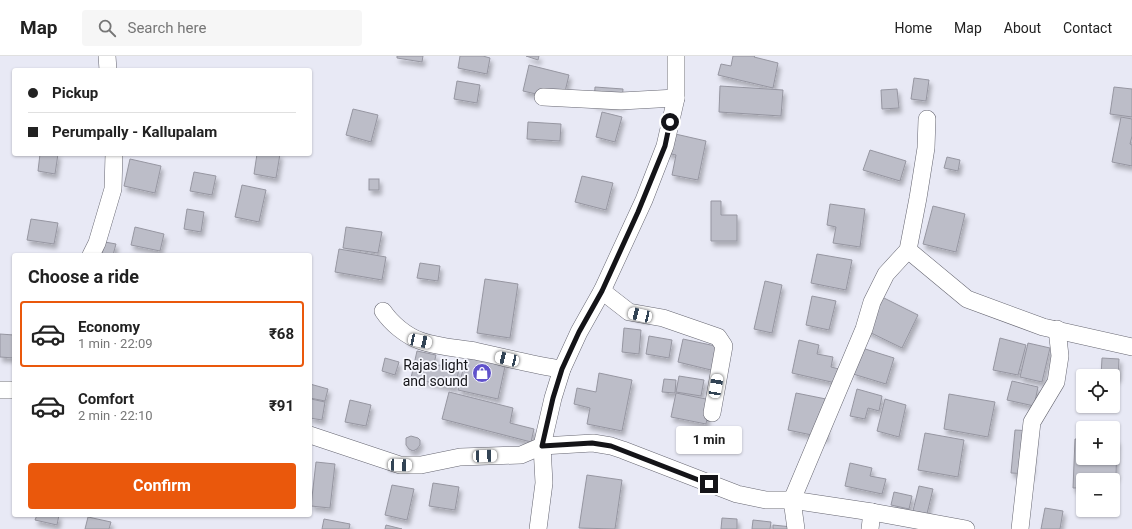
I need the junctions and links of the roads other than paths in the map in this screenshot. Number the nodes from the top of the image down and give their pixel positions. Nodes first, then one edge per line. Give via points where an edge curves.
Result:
1 (107, 56) edge
2 (676, 56) edge
3 (108, 68) edge
4 (543, 97) dead end
5 (676, 98) junction
6 (927, 119) dead end
7 (114, 156) edge
8 (908, 250) junction
9 (92, 253) edge
10 (602, 291) junction
11 (383, 311) dead end
12 (1057, 329) junction
13 (1132, 347) edge
14 (562, 369) junction
15 (0, 390) edge
16 (12, 390) edge
17 (712, 413) dead end
18 (312, 436) edge
19 (542, 446) junction
20 (792, 500) junction
21 (872, 512) junction
22 (538, 529) edge
23 (796, 529) edge
24 (870, 529) edge
25 (966, 529) edge
26 (1020, 529) edge

1 - 3 street
2 - 5 street
4 - 5 street via 621,101
5 - 10 street via 665,146
6 - 8 street via 925,155
7 - 9 street via 113,189
8 - 12 street via 967,299 1043,327
8 - 20 street via 886,274 872,302 864,329
10 - 14 street
10 - 17 street via 629,312 663,318 718,338 724,346
11 - 14 street via 389,319 420,341
12 - 13 street
12 - 26 street via 1060,356 1056,382 1032,422
14 - 19 street
15 - 16 street
18 - 19 street via 400,465 421,465 460,457 520,455
19 - 20 street via 592,443 611,446 737,494 766,500
19 - 22 street via 544,483
20 - 21 street
20 - 23 street
21 - 24 street
21 - 25 street

